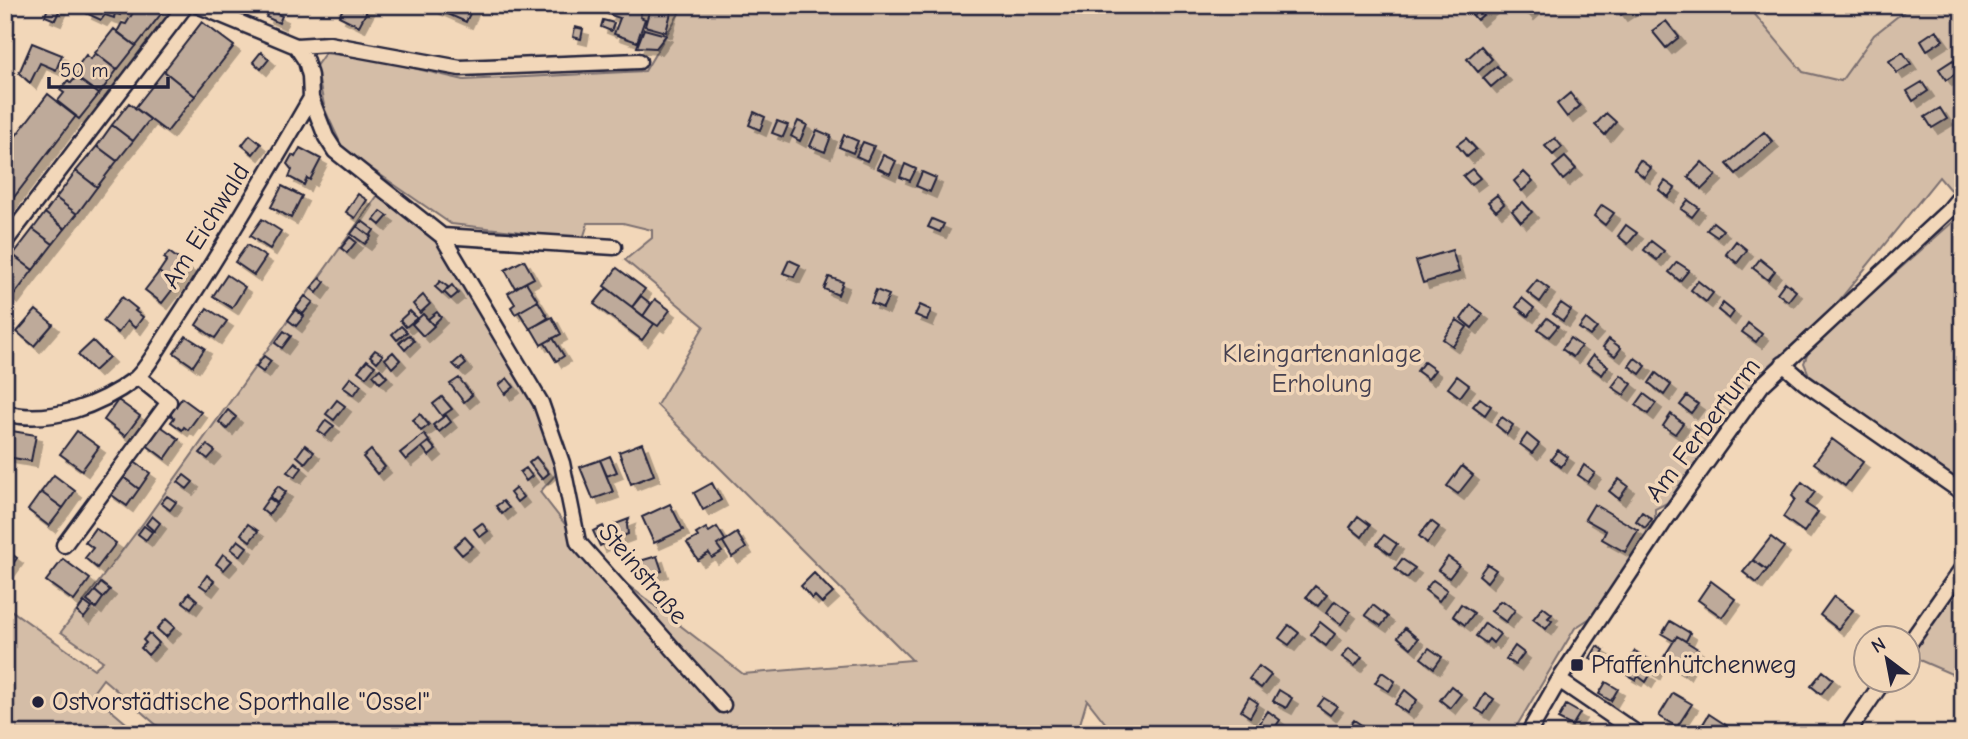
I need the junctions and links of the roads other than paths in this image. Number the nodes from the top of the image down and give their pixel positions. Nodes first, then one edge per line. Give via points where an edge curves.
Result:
1 (186, 5) edge
2 (197, 5) edge
3 (296, 46) junction
4 (639, 61) dead end
5 (311, 98) junction
6 (1963, 193) edge
7 (442, 236) junction
8 (5, 242) edge
9 (614, 247) dead end
10 (1783, 364) junction
11 (138, 377) junction
12 (5, 412) edge
13 (1963, 492) edge
14 (64, 545) dead end
15 (1963, 567) edge
16 (1923, 624) edge
17 (1559, 680) junction
18 (1874, 694) edge
19 (723, 705) dead end
20 (1528, 734) edge
21 (1638, 734) edge
22 (1847, 734) edge

1 - 8 street
2 - 3 street
3 - 4 street via 341,45 460,68
3 - 5 street, Steinstraße via 306,61
5 - 7 street, Steinstraße via 335,151
5 - 11 street, Am Eichwald via 229,240
6 - 10 street, Am Ferberturm
7 - 9 street
7 - 19 street, Steinstraße via 541,402 562,463 578,542
10 - 13 street
10 - 17 street, Am Ferberturm via 1736,419
11 - 12 street, Am Eichwald via 96,402 64,413
11 - 14 street via 169,402
15 - 16 street
17 - 20 street, Am Ferberturm
17 - 21 street
18 - 22 street

